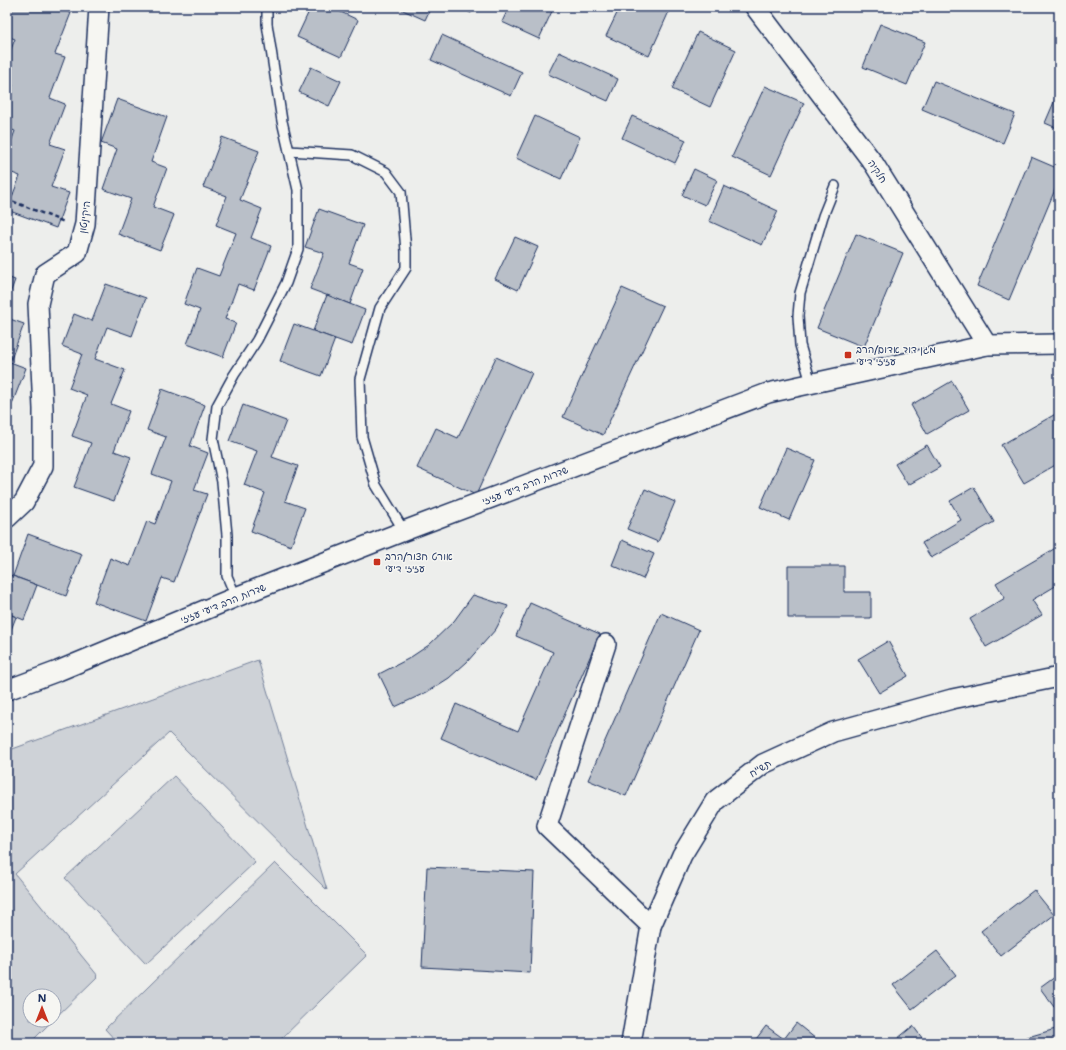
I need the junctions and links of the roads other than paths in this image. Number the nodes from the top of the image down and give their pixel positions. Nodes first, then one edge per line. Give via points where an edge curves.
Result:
1 (99, 7) edge
2 (266, 7) edge
3 (756, 7) edge
4 (289, 151) junction
5 (835, 186) dead end
6 (1059, 344) edge
7 (987, 345) junction
8 (811, 383) junction
9 (7, 518) edge
10 (404, 531) junction
11 (236, 597) junction
12 (606, 644) dead end
13 (1059, 677) edge
14 (7, 690) edge
15 (651, 926) junction
16 (631, 1043) edge

1 - 9 street, היקינטון via 84,230 77,253 45,274 38,304 43,466 24,502
2 - 4 lane via 282,121
3 - 7 street, חלקיה via 874,164
4 - 10 lane via 352,155 386,172 401,192 406,268 380,308 360,379 362,437 370,465 376,485
4 - 11 lane via 298,190 298,249 286,283 257,340 217,406 213,439 222,482 227,535 227,576
5 - 8 lane via 823,216 800,293 800,345
6 - 7 street, שדרות הרב דיעי עזיזי
7 - 8 street, שדרות הרב דיעי עזיזי
8 - 10 street, שדרות הרב דיעי עזיזי via 768,393
10 - 11 street, שדרות הרב דיעי עזיזי
11 - 14 street, שדרות הרב דיעי עזיזי
12 - 15 street via 547,826
13 - 15 street, תש"ח via 952,699 833,732 763,764 715,801 682,854
15 - 16 street, תש"ח

